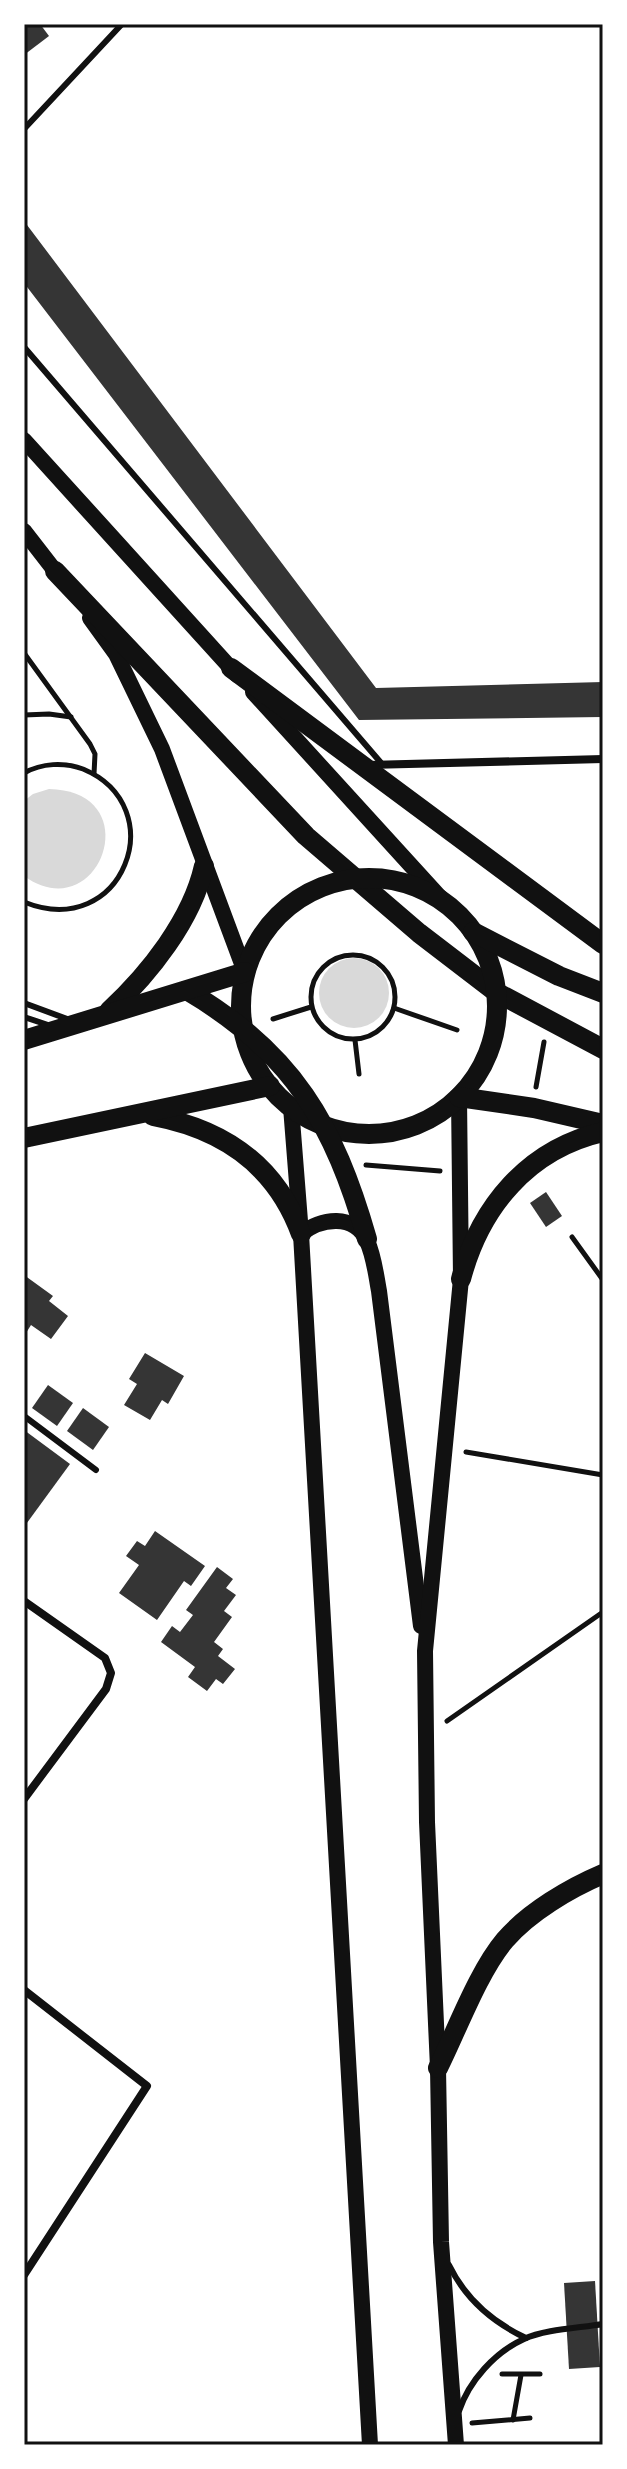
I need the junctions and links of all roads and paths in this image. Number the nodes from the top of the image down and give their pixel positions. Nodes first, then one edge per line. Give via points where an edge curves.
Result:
1 (122, 24) edge
2 (24, 129) edge
3 (24, 347) edge
4 (24, 440) edge
5 (24, 531) edge
6 (55, 571) junction
7 (24, 653) edge
8 (231, 668) junction
9 (24, 715) edge
10 (72, 717) junction
11 (603, 759) edge
12 (382, 764) junction
13 (359, 765) junction
14 (24, 773) edge
15 (94, 774) junction
16 (204, 866) junction
17 (354, 878) junction
18 (24, 902) edge
19 (446, 904) junction
20 (473, 932) junction
21 (603, 944) edge
22 (245, 972) junction
23 (188, 991) junction
24 (496, 992) junction
25 (603, 993) edge
26 (24, 1003) edge
27 (311, 1007) junction
28 (394, 1008) junction
29 (24, 1017) edge
30 (103, 1017) junction
31 (273, 1019) dead end
32 (548, 1020) junction
33 (81, 1024) junction
34 (242, 1026) junction
35 (60, 1030) junction
36 (457, 1030) dead end
37 (24, 1040) edge
38 (355, 1040) junction
39 (603, 1049) edge
40 (359, 1074) dead end
41 (270, 1086) junction
42 (459, 1097) junction
43 (291, 1107) junction
44 (534, 1108) junction
45 (145, 1114) junction
46 (603, 1124) edge
47 (325, 1126) junction
48 (603, 1132) edge
49 (24, 1138) edge
50 (356, 1164) dead end
51 (441, 1171) dead end
52 (301, 1234) junction
53 (572, 1237) dead end
54 (367, 1239) junction
55 (461, 1279) junction
56 (603, 1280) edge
57 (24, 1416) edge
58 (445, 1449) junction
59 (96, 1470) dead end
60 (603, 1475) edge
61 (24, 1601) edge
62 (603, 1612) edge
63 (425, 1651) junction
64 (426, 1735) junction
65 (24, 1799) edge
66 (603, 1874) edge
67 (24, 1990) edge
68 (438, 2068) junction
69 (441, 2242) junction
70 (24, 2275) edge
71 (603, 2324) edge
72 (526, 2338) junction
73 (540, 2374) dead end
74 (530, 2418) dead end
75 (513, 2420) junction
76 (455, 2424) junction
77 (370, 2445) edge
78 (456, 2445) edge

1 - 2 lane
3 - 12 lane
4 - 8 main road
5 - 6 main road
6 - 16 main road via 116,654 162,749
6 - 17 main road via 279,809
7 - 10 path
8 - 13 main road
8 - 19 main road
9 - 10 path
10 - 15 path via 95,754
11 - 12 street
12 - 13 street
13 - 21 main road
14 - 15 path via 54,764
15 - 18 path via 112,788 131,830 121,875 86,905 64,911
16 - 22 main road
16 - 30 main road via 171,939
17 - 19 main road via 418,887
17 - 22 main road via 319,887 288,906 263,932
17 - 24 main road
19 - 20 main road
20 - 24 main road via 489,960
20 - 25 main road
22 - 23 main road
22 - 34 main road
23 - 30 main road
23 - 34 main road
24 - 32 main road
24 - 42 main road via 491,1046
26 - 33 lane
27 - 28 path via 319,971 353,954 386,971
27 - 31 path
27 - 38 path via 323,1028
28 - 36 path
28 - 38 path via 376,1033
29 - 35 lane
30 - 33 main road
32 - 39 main road
32 - 44 path
33 - 35 main road
34 - 41 main road via 252,1058
34 - 47 main road via 284,1067
35 - 37 main road
38 - 40 path
41 - 43 main road
41 - 45 main road
42 - 44 main road
42 - 47 main road via 430,1119 397,1131 361,1134
42 - 55 main road
43 - 47 main road
43 - 52 main road
44 - 46 main road
45 - 49 main road
45 - 52 main road via 178,1120 238,1149 284,1196
47 - 54 main road
48 - 55 main road via 565,1144 517,1177 481,1224
50 - 51 path
52 - 54 main road via 319,1222 341,1221
52 - 77 main road
53 - 56 path
54 - 63 main road via 379,1291
55 - 58 main road
57 - 59 lane
58 - 60 path
58 - 63 main road
61 - 65 street via 105,1658 111,1673 106,1689
62 - 64 path
63 - 64 main road
64 - 68 main road
66 - 68 main road via 505,1940
67 - 70 street via 147,2086
68 - 69 main road
69 - 72 lane via 453,2273 472,2300
69 - 76 main road
71 - 72 lane
72 - 76 lane via 481,2373
73 - 75 path via 521,2375
74 - 75 path
75 - 76 path
76 - 78 main road

